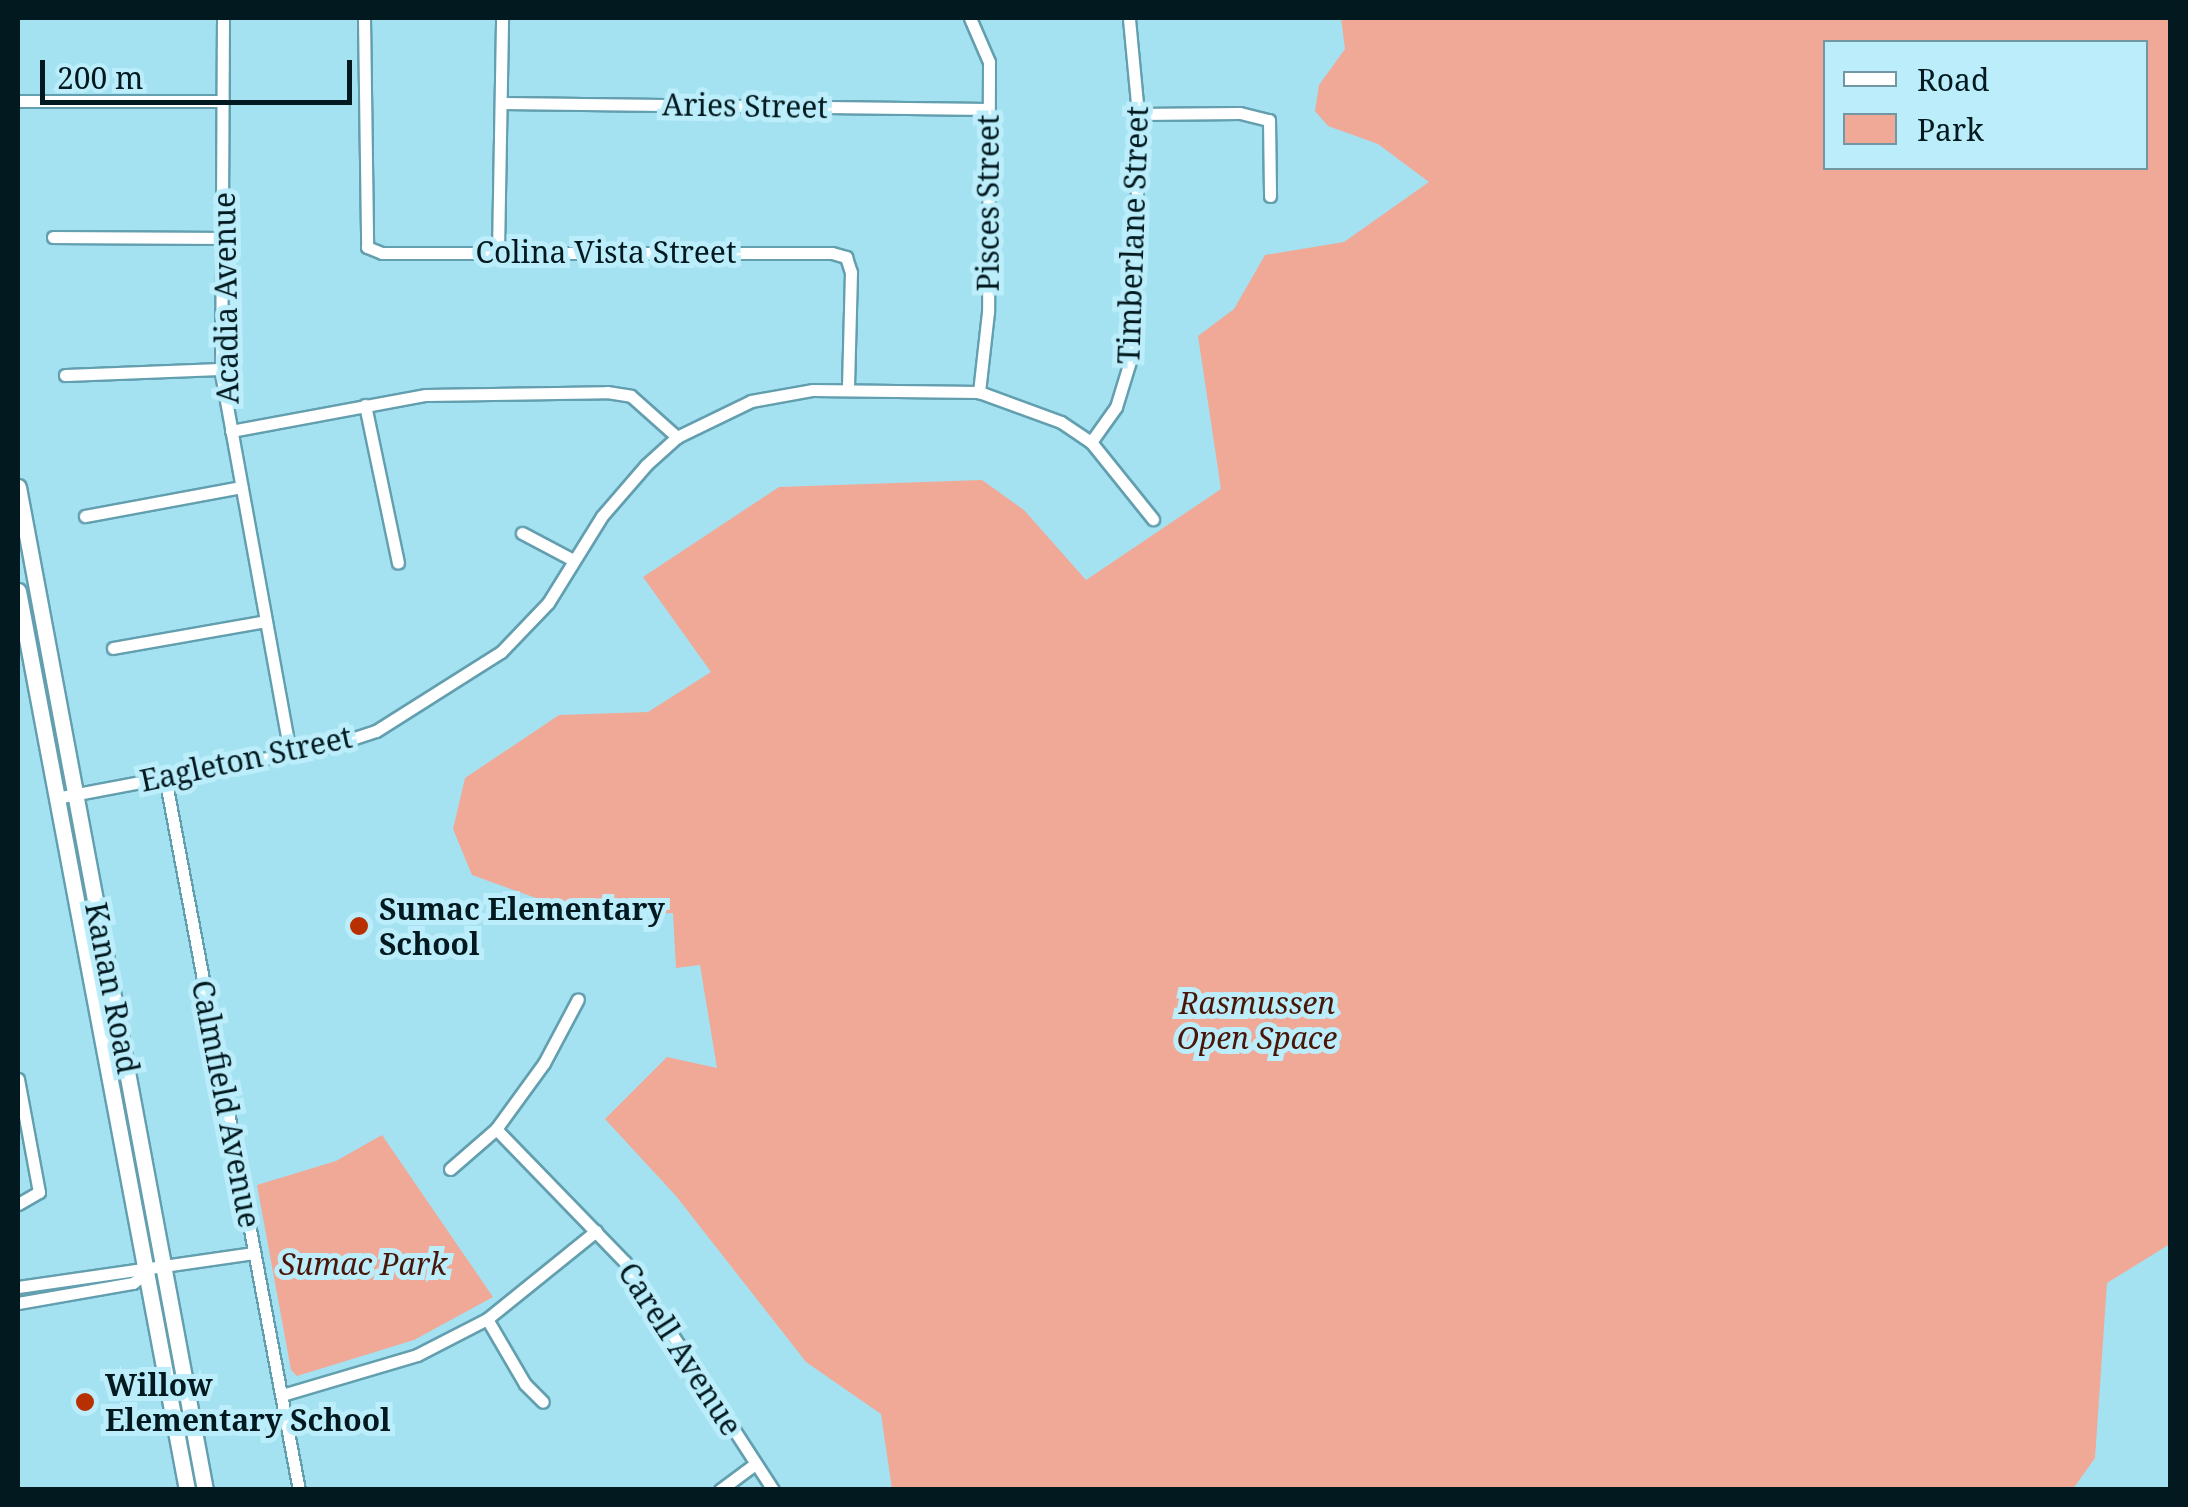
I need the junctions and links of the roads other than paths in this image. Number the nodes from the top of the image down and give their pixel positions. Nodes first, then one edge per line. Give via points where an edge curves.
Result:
1 (223, 18) edge
2 (364, 18) edge
3 (502, 18) edge
4 (970, 18) edge
5 (1130, 18) edge
6 (18, 101) edge
7 (223, 102) junction
8 (501, 104) junction
9 (988, 108) junction
10 (1138, 114) junction
11 (1270, 196) dead end
12 (53, 237) dead end
13 (223, 238) junction
14 (498, 252) junction
15 (222, 369) junction
16 (65, 375) dead end
17 (848, 390) junction
18 (978, 392) junction
19 (365, 405) junction
20 (230, 431) junction
21 (677, 437) junction
22 (1091, 442) junction
23 (18, 487) edge
24 (241, 488) junction
25 (85, 516) dead end
26 (1154, 518) dead end
27 (522, 533) dead end
28 (573, 560) junction
29 (398, 563) dead end
30 (18, 590) edge
31 (266, 621) junction
32 (113, 648) dead end
33 (290, 752) junction
34 (164, 777) junction
35 (75, 794) junction
36 (56, 798) junction
37 (578, 999) dead end
38 (18, 1079) edge
39 (496, 1128) junction
40 (450, 1169) dead end
41 (18, 1204) edge
42 (596, 1231) junction
43 (254, 1254) junction
44 (165, 1270) junction
45 (146, 1273) junction
46 (18, 1288) edge
47 (18, 1303) edge
48 (487, 1319) junction
49 (282, 1396) junction
50 (544, 1402) dead end
51 (755, 1464) junction
52 (187, 1490) edge
53 (205, 1490) edge
54 (299, 1490) edge
55 (720, 1490) edge
56 (773, 1490) edge

1 - 7 street, Acadia Avenue
2 - 14 street, Colina Vista Street via 368,247 382,253
3 - 8 street
4 - 9 street, Pisces Street via 985,42
5 - 10 street, Timberlane Street
6 - 7 street
7 - 13 street, Acadia Avenue
8 - 9 street, Aries Street
8 - 14 street
9 - 18 street, Pisces Street via 988,312
10 - 11 street via 1240,113 1268,120
10 - 22 street, Timberlane Street via 1135,345 1116,407
12 - 13 street
13 - 15 street, Acadia Avenue
14 - 17 street, Colina Vista Street via 846,257 852,272
15 - 16 street
15 - 20 street, Acadia Avenue
17 - 18 street, Eagleton Street
17 - 21 street, Eagleton Street via 751,401
18 - 22 street, Eagleton Street via 1061,422
19 - 20 street
19 - 21 street via 443,394 607,392 630,396
19 - 29 street
20 - 24 street, Acadia Avenue
21 - 28 street, Eagleton Street via 602,516
22 - 26 street, Eagleton Street
23 - 35 main road, Kanan Road
24 - 25 street
24 - 31 street, Acadia Avenue
27 - 28 street
28 - 33 street, Eagleton Street via 548,603 500,652 376,731
30 - 36 main road, Kanan Road
31 - 32 street
31 - 33 street, Acadia Avenue
33 - 34 street, Eagleton Street
34 - 35 street, Eagleton Street
34 - 43 street, Calmfield Avenue
35 - 36 street, Eagleton Street
35 - 44 main road, Kanan Road
36 - 45 main road, Kanan Road
37 - 39 street via 544,1063
38 - 41 street via 38,1177 35,1199
39 - 40 street
39 - 42 street, Carell Avenue
42 - 48 street
42 - 51 street, Carell Avenue via 672,1326
43 - 44 street
43 - 49 street, Calmfield Avenue
44 - 45 street
44 - 53 main road, Kanan Road
45 - 46 street via 130,1269
45 - 47 street via 133,1283
45 - 52 main road, Kanan Road
48 - 49 street via 417,1355
48 - 50 street via 525,1384
49 - 54 street, Calmfield Avenue
51 - 55 street
51 - 56 street, Carell Avenue

